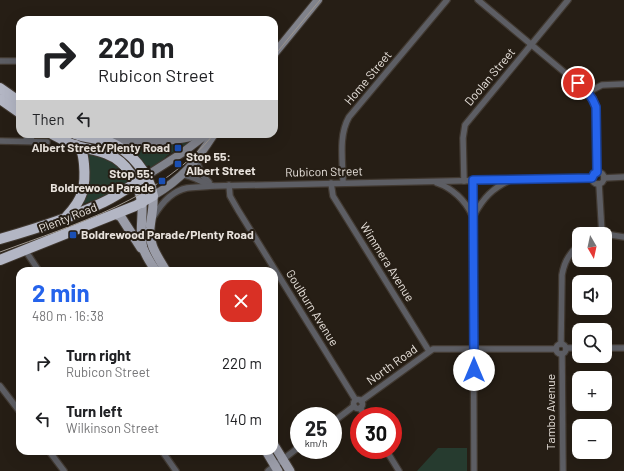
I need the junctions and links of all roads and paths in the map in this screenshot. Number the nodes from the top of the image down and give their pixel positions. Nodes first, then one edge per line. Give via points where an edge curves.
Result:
1 (318, 0) edge
2 (447, 0) edge
3 (478, 0) edge
4 (568, 0) edge
5 (531, 44) junction
6 (278, 49) edge
7 (0, 61) edge
8 (16, 61) edge
9 (624, 84) edge
10 (0, 88) edge
11 (588, 92) junction
12 (0, 99) edge
13 (16, 99) edge
14 (16, 110) edge
15 (31, 138) edge
16 (49, 138) edge
17 (92, 138) edge
18 (187, 138) edge
19 (202, 138) edge
20 (211, 138) edge
21 (101, 140) junction
22 (0, 141) edge
23 (24, 141) junction
24 (76, 145) junction
25 (196, 160) junction
26 (597, 172) junction
27 (182, 175) junction
28 (146, 176) junction
29 (624, 177) edge
30 (592, 178) junction
31 (604, 178) junction
32 (473, 180) junction
33 (511, 180) junction
34 (430, 181) junction
35 (464, 181) junction
36 (136, 182) junction
37 (331, 183) junction
38 (343, 183) junction
39 (599, 184) junction
40 (229, 185) junction
41 (216, 186) junction
42 (153, 196) junction
43 (142, 203) junction
44 (115, 214) junction
45 (473, 217) junction
46 (66, 218) junction
47 (152, 218) junction
48 (602, 227) edge
49 (612, 235) edge
50 (624, 237) edge
51 (0, 239) edge
52 (25, 250) junction
53 (572, 251) edge
54 (146, 254) junction
55 (0, 260) edge
56 (36, 267) edge
57 (154, 267) edge
58 (164, 267) edge
59 (274, 267) edge
60 (278, 273) edge
61 (561, 344) junction
62 (474, 348) junction
63 (566, 348) junction
64 (572, 348) edge
65 (612, 348) edge
66 (624, 348) edge
67 (556, 349) junction
68 (429, 351) junction
69 (562, 354) junction
70 (0, 386) edge
71 (358, 400) junction
72 (16, 407) edge
73 (357, 407) edge
74 (278, 451) edge
75 (290, 454) edge
76 (52, 455) edge
77 (165, 455) edge
78 (268, 455) edge
79 (283, 459) junction
80 (392, 459) edge
81 (274, 469) edge
82 (64, 471) edge
83 (176, 471) edge
84 (290, 471) edge
85 (399, 471) edge
86 (474, 471) edge
87 (563, 471) edge

1 - 6 main road
2 - 38 street, Home Street via 344,125
3 - 5 street
4 - 5 street, Doolan Street
5 - 11 street
5 - 35 street, Doolan Street via 464,125
7 - 8 street
9 - 11 street via 602,85
10 - 13 highway
11 - 26 street via 596,107
12 - 14 highway
15 - 23 street
16 - 23 street
16 - 24 highway
17 - 21 highway
18 - 21 main road
19 - 28 main road, Plenty Road
20 - 25 main road, Plenty Road
21 - 28 highway via 117,146 128,154
22 - 23 street
24 - 36 highway via 109,154 124,166
24 - 46 highway via 83,155 84,187 78,203
25 - 27 main road, Plenty Road
25 - 41 street via 205,180
26 - 30 street
26 - 31 street
27 - 41 street, Rubicon Street via 192,176
27 - 42 main road, Plenty Road
28 - 36 highway, Plenty Road
28 - 42 highway
29 - 31 street
30 - 33 street, Rubicon Street
30 - 39 street via 594,183
31 - 39 street
32 - 33 street, Rubicon Street
32 - 35 street, Rubicon Street
32 - 45 street
33 - 45 street, Rubicon Street via 488,195
34 - 35 street, Rubicon Street
34 - 38 street, Rubicon Street
34 - 45 street, Rubicon Street via 455,193
36 - 43 highway
36 - 46 highway, Plenty Road via 105,201
37 - 38 street, Rubicon Street
37 - 40 street, Rubicon Street
37 - 68 street, Wimmera Avenue via 333,196
39 - 48 street
40 - 41 street, Rubicon Street
40 - 59 street, Goulburn Avenue via 230,195 238,210
41 - 47 street, Rubicon Street via 183,189 164,202
42 - 43 highway, Plenty Road
42 - 47 main road
43 - 44 highway, Plenty Road
43 - 54 main road via 142,239
44 - 52 highway, Plenty Road
44 - 54 main road via 121,217
45 - 62 street
46 - 51 highway, Plenty Road
47 - 58 main road via 151,241
49 - 50 street
52 - 55 highway, Plenty Road
52 - 56 street
53 - 61 street via 564,264 562,274
54 - 57 main road
60 - 71 street, Goulburn Avenue
61 - 63 street
61 - 67 street
62 - 67 street, North Road
62 - 68 street, North Road
62 - 86 street
63 - 64 street
63 - 69 street
65 - 66 street
67 - 69 street
68 - 71 street, North Road
69 - 87 street, Tambo Avenue
70 - 72 street
71 - 73 street via 362,405
74 - 79 main road
75 - 79 street
76 - 82 street
77 - 83 street
78 - 81 main road
79 - 81 street
79 - 84 main road
80 - 85 street

